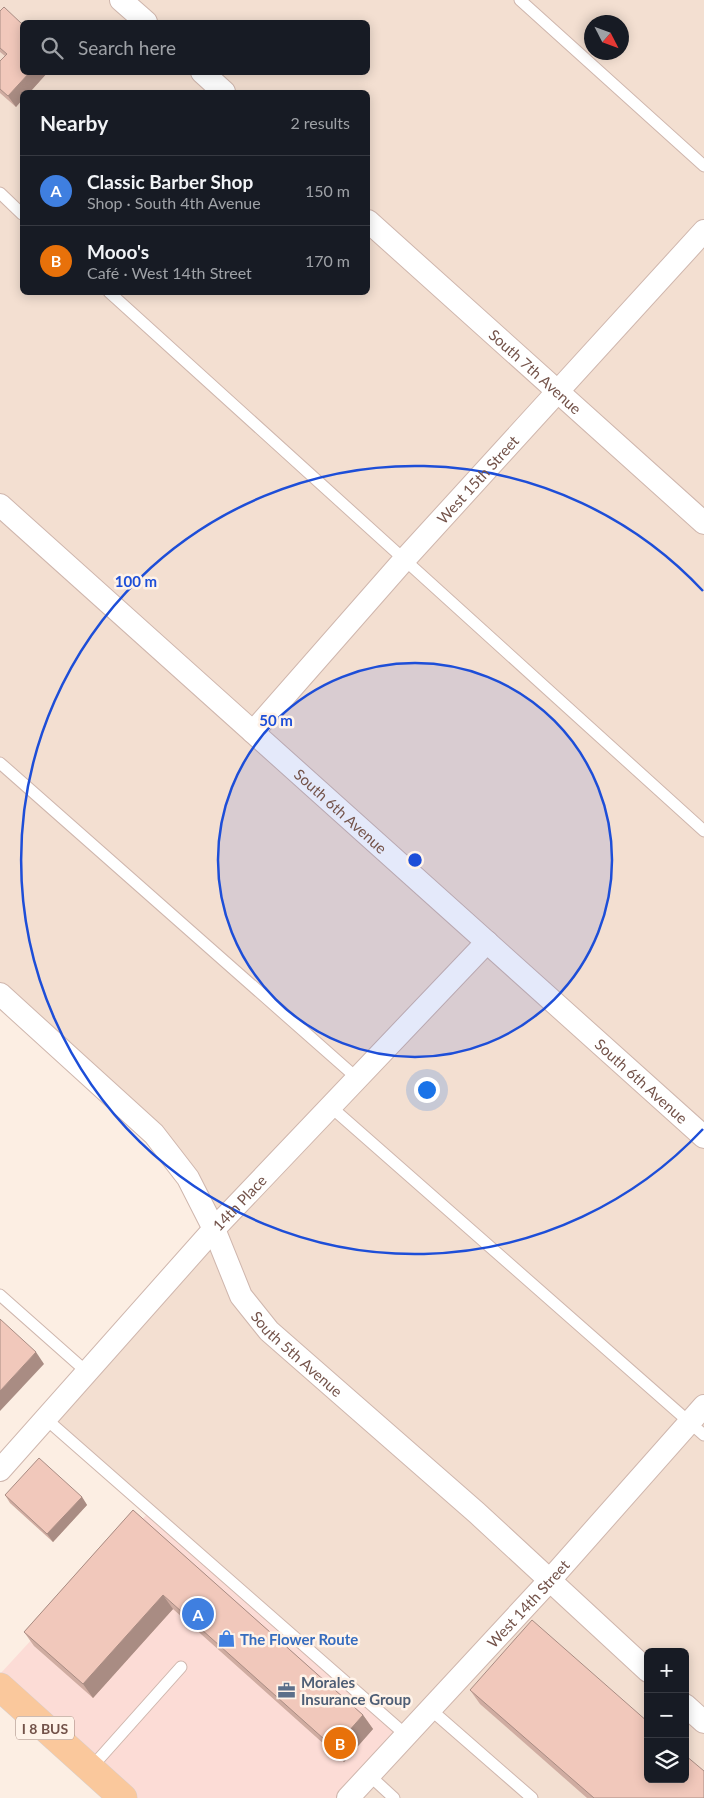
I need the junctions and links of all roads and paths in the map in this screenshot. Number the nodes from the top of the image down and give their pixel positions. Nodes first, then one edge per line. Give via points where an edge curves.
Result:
1 (121, 0) edge
2 (520, 0) edge
3 (144, 20) edge
4 (205, 75) edge
5 (222, 90) edge
6 (704, 166) edge
7 (0, 194) edge
8 (20, 212) edge
9 (370, 223) edge
10 (704, 231) edge
11 (112, 295) edge
12 (557, 391) junction
13 (0, 505) edge
14 (704, 523) edge
15 (404, 560) junction
16 (252, 732) junction
17 (0, 763) edge
18 (704, 831) edge
19 (487, 942) junction
20 (0, 994) edge
21 (358, 1079) junction
22 (331, 1107) junction
23 (704, 1137) edge
24 (214, 1229) junction
25 (0, 1295) edge
26 (88, 1373) junction
27 (46, 1419) junction
28 (699, 1421) edge
29 (0, 1470) edge
30 (549, 1581) junction
31 (181, 1666) dead end
32 (644, 1667) edge
33 (0, 1687) edge
34 (430, 1709) junction
35 (689, 1709) edge
36 (704, 1722) edge
37 (406, 1735) junction
38 (90, 1769) junction
39 (369, 1775) junction
40 (123, 1798) edge
41 (348, 1798) edge
42 (394, 1798) edge
43 (532, 1798) edge

1 - 3 street
2 - 6 lane
4 - 5 street
7 - 8 lane
9 - 12 street, South 7th Avenue
10 - 12 street, West 15th Street
11 - 15 lane
12 - 14 street, South 7th Avenue
12 - 15 street, West 15th Street
13 - 16 street, South 6th Avenue
15 - 16 street, West 15th Street
15 - 18 lane
16 - 19 street, South 6th Avenue
17 - 21 lane
19 - 21 street, 14th Place
19 - 23 street, South 6th Avenue
20 - 24 street, South 5th Avenue via 154,1134 188,1178
21 - 22 street, 14th Place
22 - 24 street, 14th Place
22 - 28 lane
24 - 26 street, 14th Place
24 - 30 street, South 5th Avenue via 241,1296 269,1331 470,1507
25 - 26 lane
26 - 27 street, 14th Place
27 - 29 street, 14th Place
27 - 37 lane
28 - 30 street, West 14th Street
30 - 32 street, South 5th Avenue
30 - 34 street, West 14th Street
31 - 38 lane
33 - 38 main road, I 8 BUS
34 - 37 street, West 14th Street
34 - 43 lane
35 - 36 street
37 - 39 street, West 14th Street
38 - 40 main road, I 8 BUS
39 - 41 street, West 14th Street
39 - 42 lane

